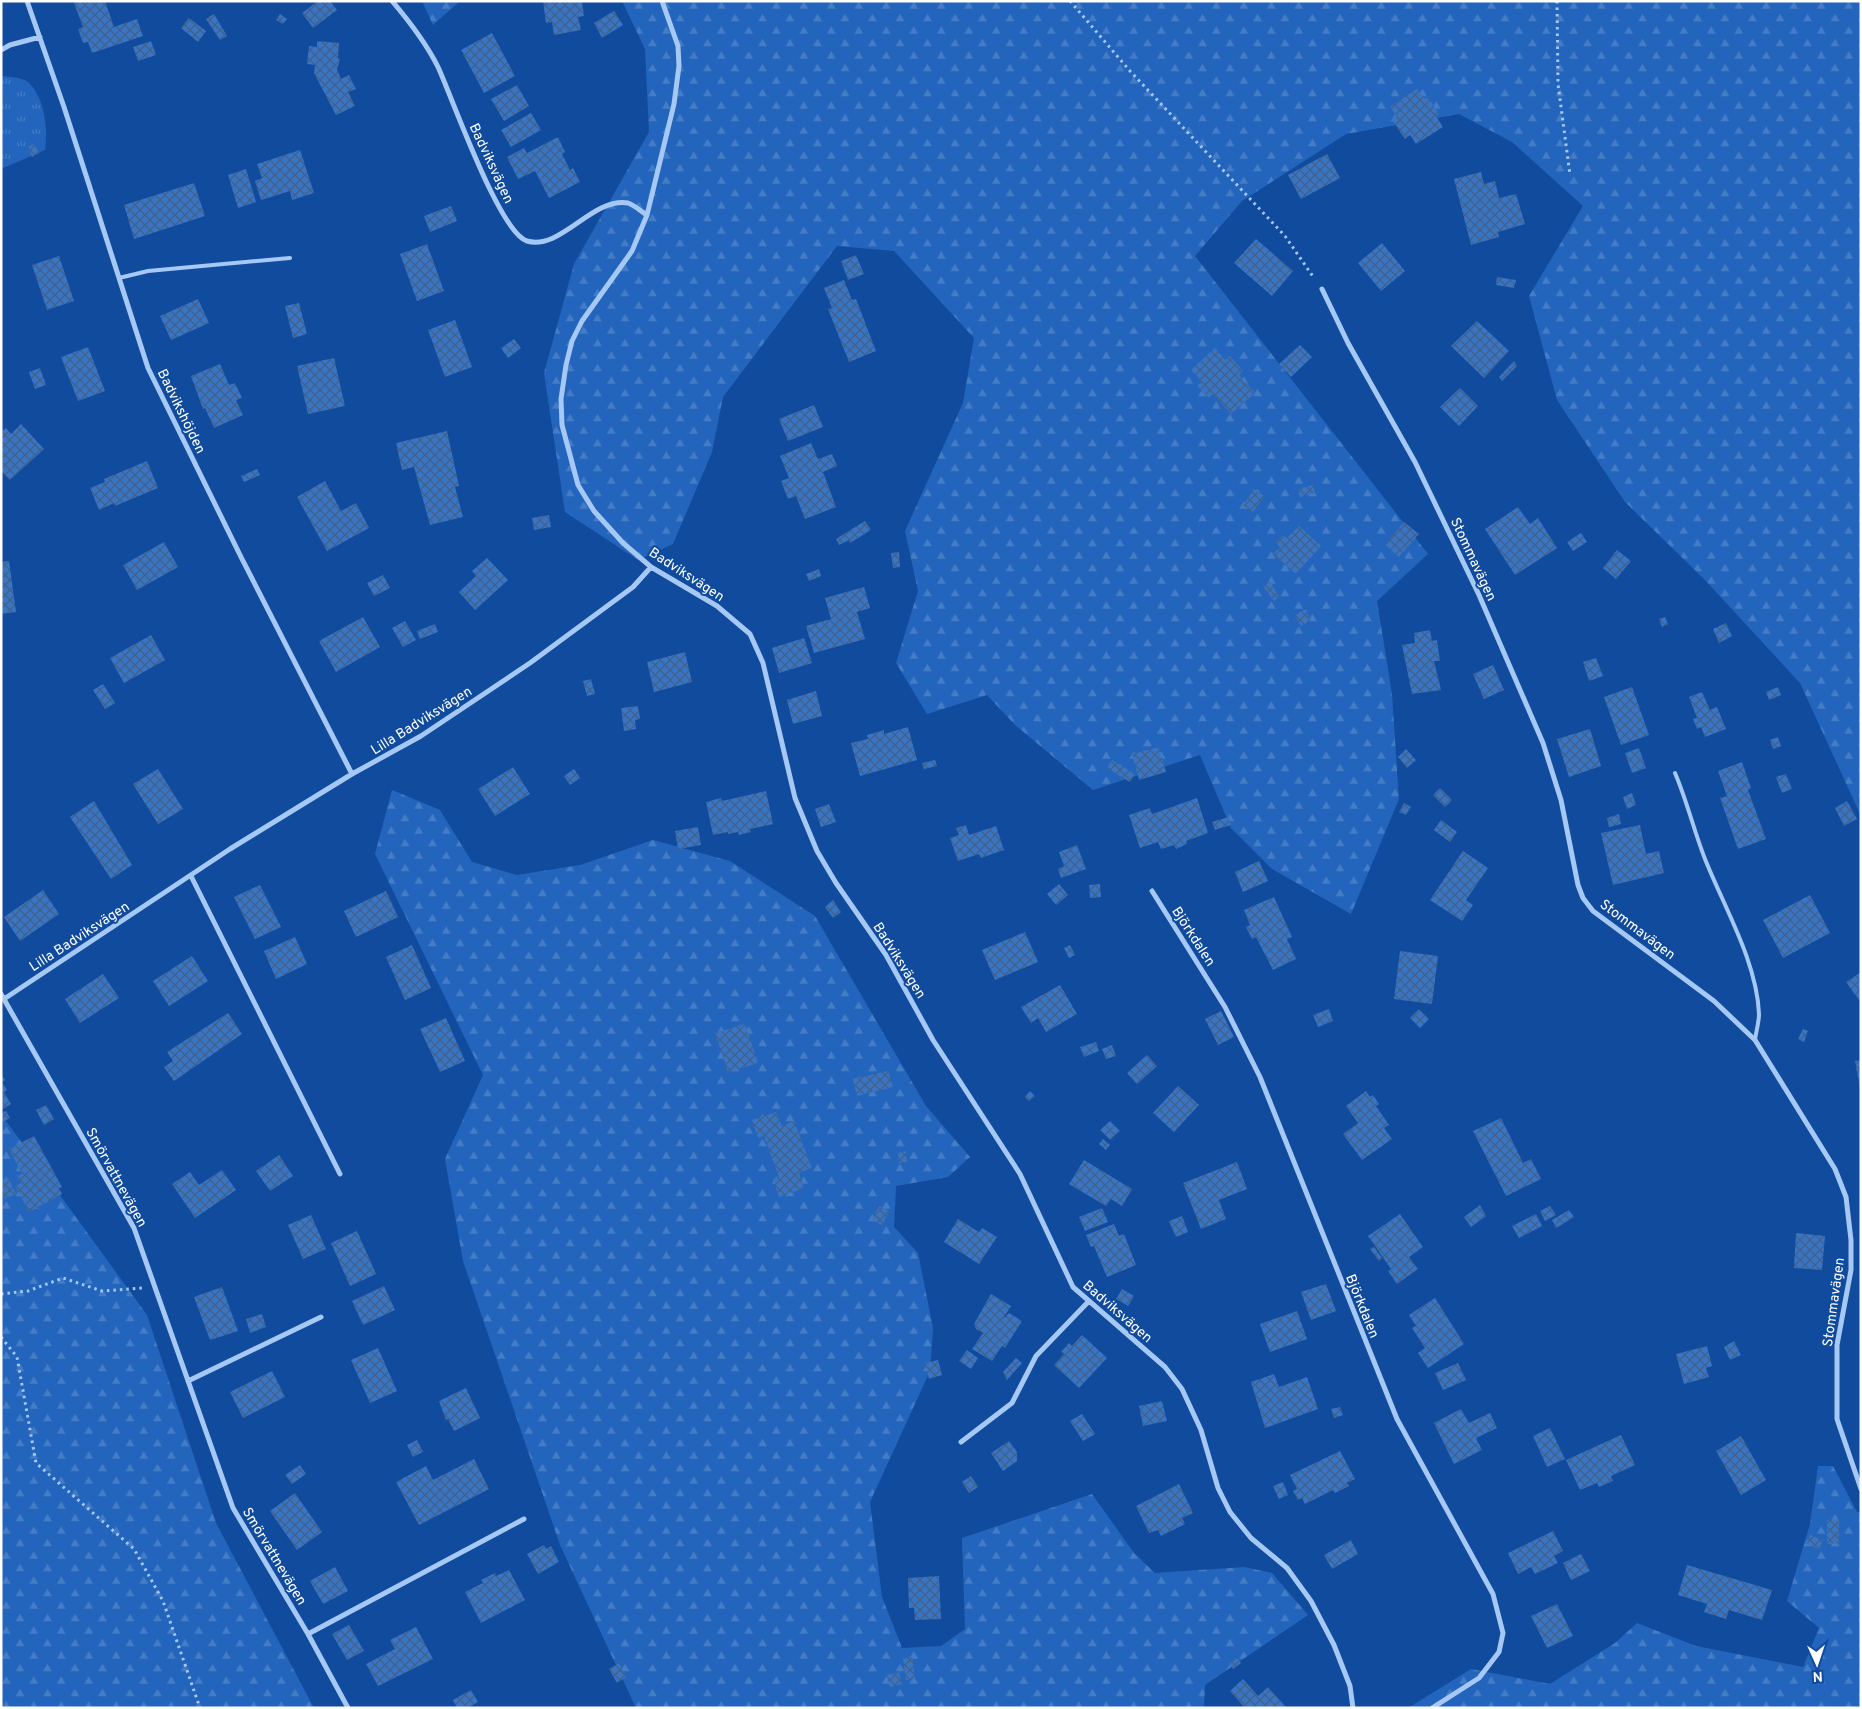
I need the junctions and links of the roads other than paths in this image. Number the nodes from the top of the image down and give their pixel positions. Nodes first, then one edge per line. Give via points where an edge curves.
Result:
1 (27, 1) edge
2 (392, 1) edge
3 (662, 1) edge
4 (40, 37) junction
5 (1, 50) edge
6 (647, 215) junction
7 (290, 258) dead end
8 (119, 278) junction
9 (1322, 289) road end
10 (651, 567) junction
11 (1675, 773) dead end
12 (352, 774) junction
13 (191, 876) junction
14 (1152, 892) dead end
15 (3, 996) edge
16 (1755, 1040) junction
17 (340, 1174) dead end
18 (1089, 1301) junction
19 (321, 1317) dead end
20 (188, 1381) junction
21 (961, 1442) dead end
22 (1861, 1488) edge
23 (524, 1519) dead end
24 (308, 1634) junction
25 (348, 1708) edge
26 (1353, 1708) edge
27 (1432, 1708) edge

1 - 4 street, Badvikshöjden
2 - 6 street, Badviksvägen via 414,27 437,65 499,208 521,237 531,241 552,238 612,204 629,204
3 - 6 street, Badviksvägen via 678,46 679,66 674,104
4 - 5 street
4 - 8 street, Badvikshöjden
6 - 10 street, Badviksvägen via 632,251 582,321 572,341 561,399 562,425 583,495 623,543
7 - 8 lane via 148,271
8 - 12 street, Badvikshöjden via 148,368
9 - 16 street, Stommavägen via 1348,343 1415,462 1479,595 1543,743 1561,800 1583,898 1593,911 1714,1001
10 - 12 street, Lilla Badviksvägen via 633,587 530,663 421,736
10 - 18 street, Badviksvägen via 717,606 750,634 764,663 795,798 817,851 886,955 933,1040 1020,1174 1073,1287
11 - 16 lane via 1705,859 1730,913 1756,990 1759,1016
12 - 13 street, Lilla Badviksvägen
13 - 15 street, Lilla Badviksvägen
13 - 17 street
14 - 27 street, Björkdalen via 1225,1008 1260,1077 1398,1419 1493,1594 1504,1634 1499,1652 1479,1678
15 - 20 street, Smörvattnevägen via 134,1228
16 - 22 street, Stommavägen via 1835,1169 1846,1197 1851,1226 1851,1270 1837,1346 1836,1411
18 - 21 street via 1036,1356 1012,1403
18 - 26 street, Badviksvägen via 1165,1367 1182,1389 1201,1430 1218,1488 1230,1512 1251,1538 1287,1568 1311,1601 1334,1645 1350,1686
19 - 20 street
20 - 24 street, Smörvattnevägen via 233,1508
23 - 24 street
24 - 25 street, Smörvattnevägen

